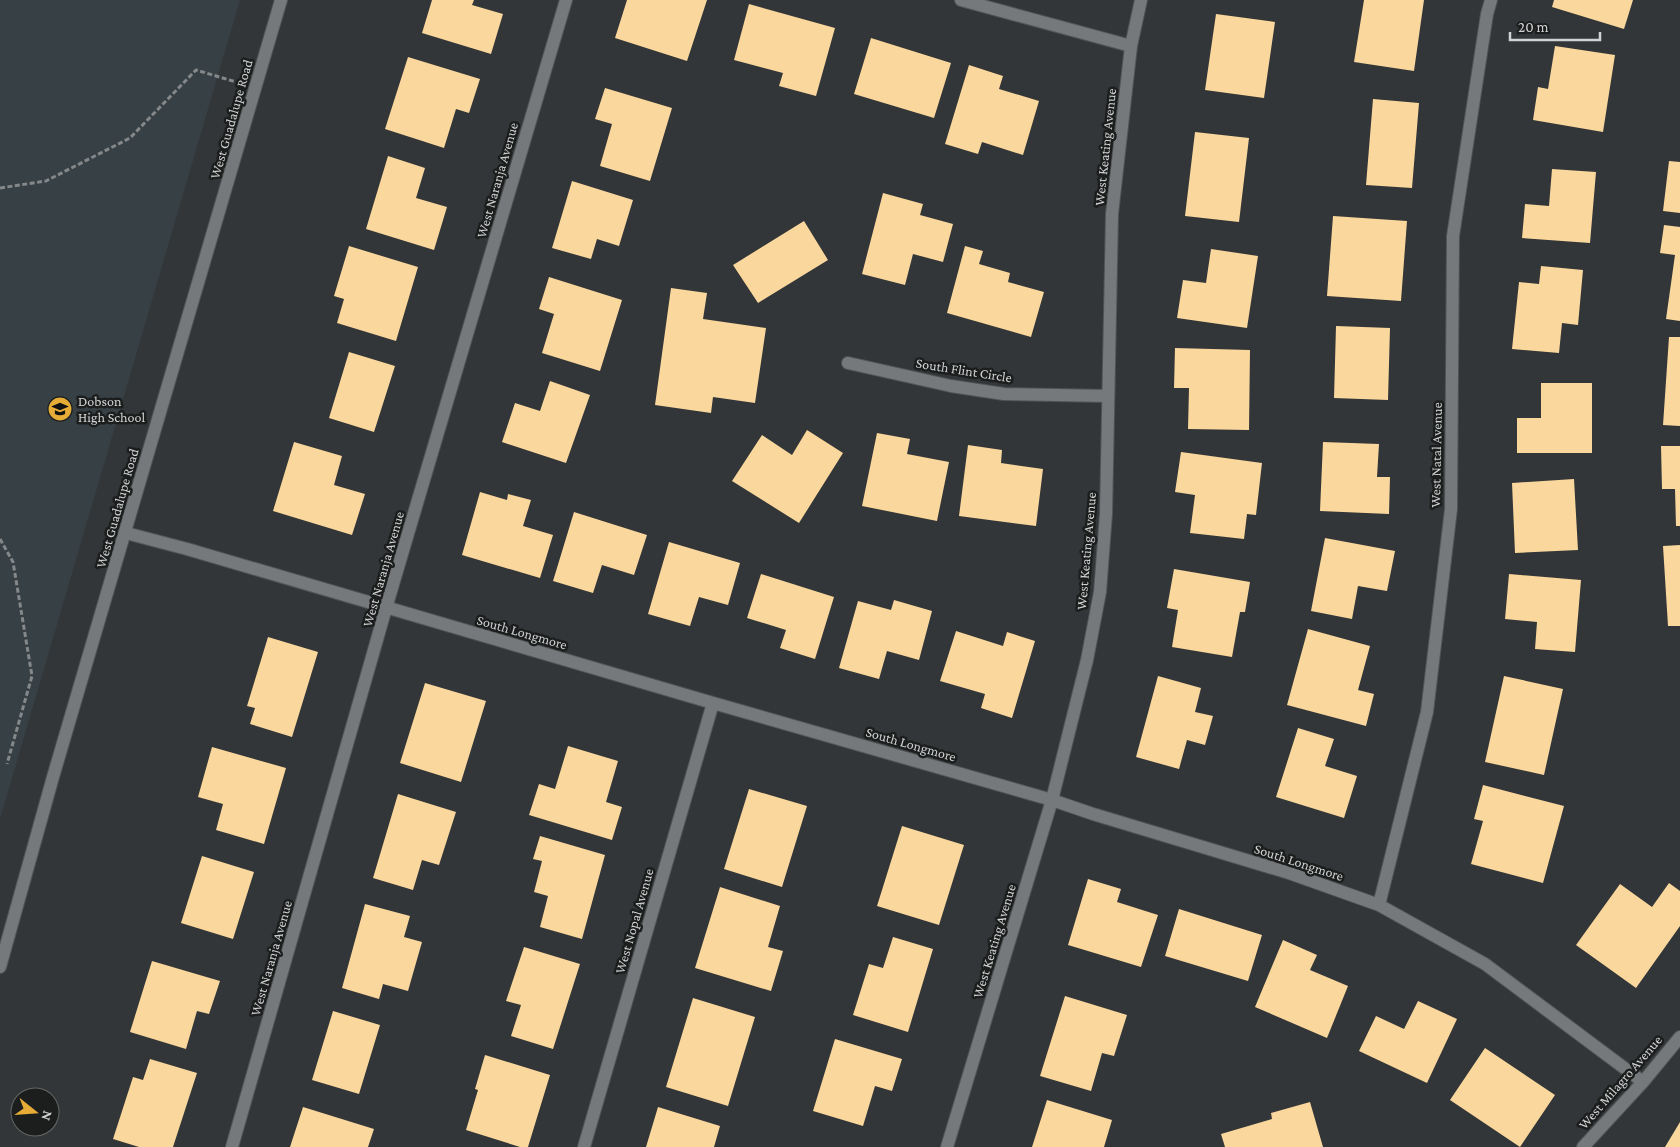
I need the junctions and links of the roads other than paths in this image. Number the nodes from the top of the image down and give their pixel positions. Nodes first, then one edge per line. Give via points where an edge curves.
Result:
1 (281, 0) edge
2 (566, 0) edge
3 (961, 0) edge
4 (1141, 0) edge
5 (1491, 0) edge
6 (1131, 46) junction
7 (848, 362) dead end
8 (1108, 396) junction
9 (126, 533) junction
10 (386, 608) junction
11 (713, 703) junction
12 (1052, 800) junction
13 (1379, 905) junction
14 (0, 967) edge
15 (1680, 1037) edge
16 (1643, 1082) junction
17 (232, 1147) edge
18 (584, 1147) edge
19 (947, 1147) edge
20 (1583, 1147) edge

1 - 9 street, West Guadalupe Road
2 - 10 street, West Naranja Avenue
3 - 6 street
4 - 6 street, West Keating Avenue
5 - 13 street, West Natal Avenue via 1453,236 1452,509 1427,712
6 - 8 street, West Keating Avenue via 1112,214
7 - 8 street, South Flint Circle via 951,386 1004,394
8 - 12 street, West Keating Avenue via 1106,514 1100,592 1087,660
9 - 10 street, South Longmore
9 - 14 street, West Guadalupe Road via 52,778
10 - 11 street, South Longmore
10 - 17 street, West Naranja Avenue
11 - 12 street, South Longmore
11 - 18 street, West Nopal Avenue
12 - 13 street, South Longmore via 1289,873
12 - 19 street, West Keating Avenue
13 - 16 street, South Longmore via 1485,964
15 - 16 street, West Milagro Avenue
16 - 20 street, West Milagro Avenue

